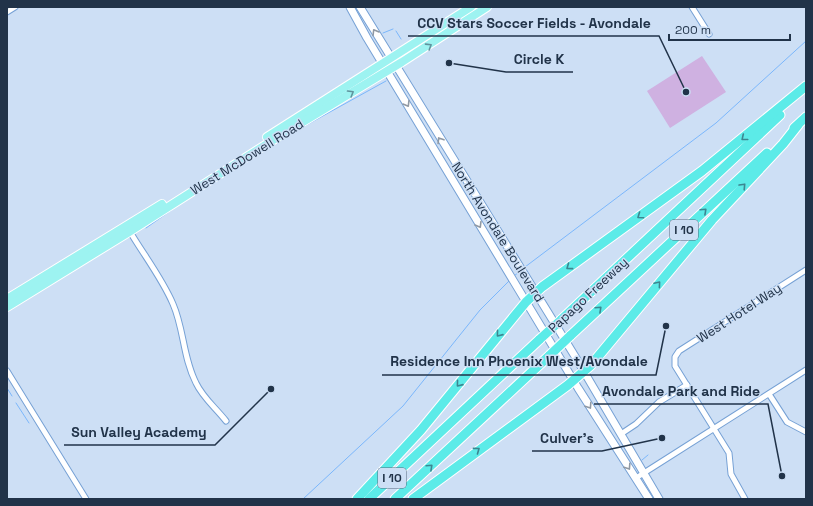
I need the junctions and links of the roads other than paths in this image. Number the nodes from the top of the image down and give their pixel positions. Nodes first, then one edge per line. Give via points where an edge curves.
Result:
1 (15, 7) edge
2 (350, 7) edge
3 (360, 7) edge
4 (471, 7) edge
5 (487, 7) edge
6 (692, 7) edge
7 (7, 12) edge
8 (710, 34) dead end
9 (390, 58) junction
10 (382, 63) junction
11 (395, 66) junction
12 (387, 71) junction
13 (806, 86) edge
14 (806, 91) edge
15 (806, 117) edge
16 (798, 125) junction
17 (456, 165) junction
18 (447, 170) junction
19 (128, 229) junction
20 (806, 270) edge
21 (536, 292) junction
22 (7, 299) edge
23 (526, 302) junction
24 (7, 307) edge
25 (806, 370) edge
26 (7, 371) edge
27 (584, 371) junction
28 (573, 380) junction
29 (687, 384) junction
30 (769, 394) junction
31 (226, 422) dead end
32 (714, 428) junction
33 (806, 432) edge
34 (620, 434) junction
35 (644, 473) junction
36 (636, 478) junction
37 (86, 499) edge
38 (357, 499) edge
39 (369, 499) edge
40 (395, 499) edge
41 (412, 499) edge
42 (648, 499) edge
43 (659, 499) edge
44 (745, 499) edge

1 - 7 street
2 - 10 main road, North Avondale Boulevard
9 -> 3 main road, North Avondale Boulevard
4 - 9 main road, West McDowell Road
11 -> 5 main road, West McDowell Road
6 - 8 street
9 - 10 main road, West McDowell Road
9 - 11 main road, North Avondale Boulevard
10 - 12 main road, North Avondale Boulevard
10 - 19 main road, West McDowell Road
11 - 12 main road, West McDowell Road
17 -> 11 main road, North Avondale Boulevard
12 -> 18 main road, North Avondale Boulevard
19 -> 12 main road, West McDowell Road
13 -> 21 highway via 702,171
14 - 39 highway, Papago Freeway / I 10, bridge
15 - 16 highway, Papago Freeway / I 10
27 -> 16 highway via 712,220
40 -> 16 highway, Papago Freeway / I 10, bridge
17 - 18 main road
17 - 21 main road, North Avondale Boulevard
18 -> 23 main road, North Avondale Boulevard
19 - 22 main road, West McDowell Road
19 - 24 main road, West McDowell Road
19 - 31 street via 173,303 196,383 203,396 217,408
20 - 29 street, West Hotel Way via 679,351 675,357 675,366
21 - 23 highway
21 - 27 main road, North Avondale Boulevard
23 - 28 main road, North Avondale Boulevard
23 -> 38 highway via 421,430
25 - 30 street
26 - 37 street
27 - 28 highway
27 - 34 main road, North Avondale Boulevard
28 -> 36 main road, North Avondale Boulevard
41 -> 28 highway
29 - 32 street
29 - 34 street via 659,402 636,424
30 - 32 street
30 - 33 street via 787,422
32 - 35 street
32 - 44 street via 729,453 731,474
34 - 35 main road, North Avondale Boulevard
35 - 36 street
35 - 43 main road, North Avondale Boulevard
36 - 42 main road, North Avondale Boulevard

